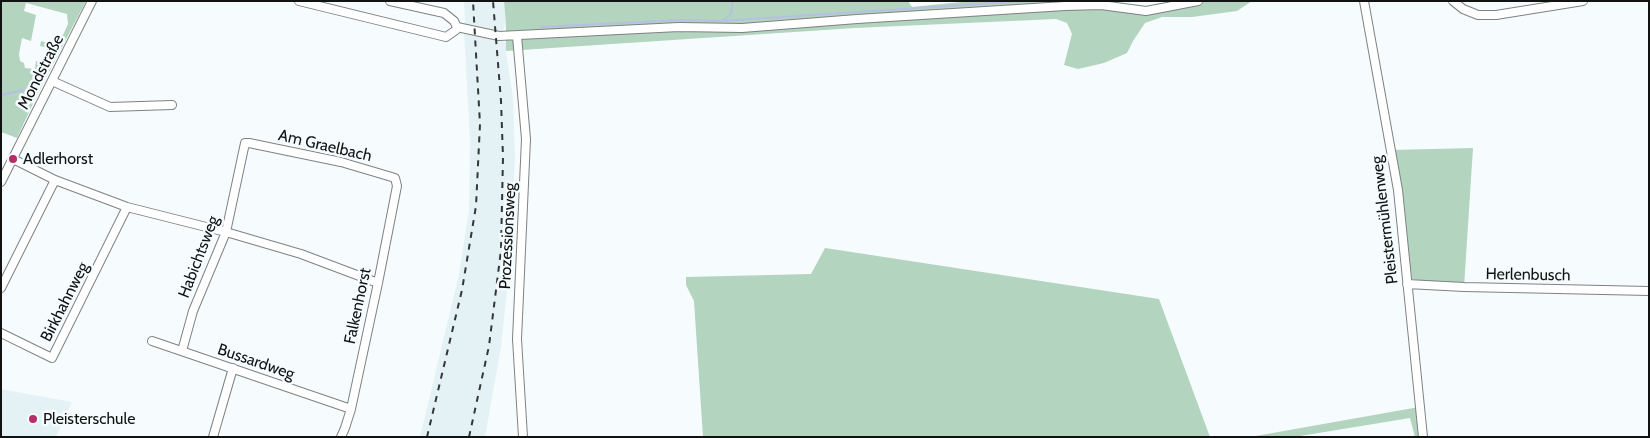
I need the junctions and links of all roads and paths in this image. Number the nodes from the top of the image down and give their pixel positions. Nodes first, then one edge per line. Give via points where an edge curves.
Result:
1 (92, 1) edge
2 (299, 1) edge
3 (390, 1) edge
4 (1198, 1) edge
5 (1364, 1) edge
6 (1453, 1) edge
7 (1583, 1) edge
8 (457, 27) junction
9 (517, 36) junction
10 (52, 81) junction
11 (172, 105) dead end
12 (245, 143) joint
13 (13, 159) junction
14 (55, 180) junction
15 (397, 180) joint
16 (1, 182) edge
17 (128, 207) junction
18 (226, 232) junction
19 (378, 283) junction
20 (1407, 284) junction
21 (1, 288) edge
22 (1649, 291) edge
23 (1, 333) edge
24 (152, 341) dead end
25 (182, 351) junction
26 (233, 368) junction
27 (350, 409) junction
28 (213, 437) edge
29 (341, 437) edge
30 (524, 437) edge
31 (1423, 437) edge

1 - 10 street, Mondstraße
2 - 8 street via 446,37
3 - 8 street via 444,13 452,17
4 - 9 street via 1146,11 1101,5 1065,6 772,27 671,27
5 - 20 street, Pleistermühlenweg via 1395,174
6 - 7 street via 1463,10 1478,15 1496,15
8 - 9 street via 499,36
9 - 30 street, Prozessionsweg via 526,139 517,339
10 - 11 street via 110,107
10 - 13 street, Mondstraße
12 - 15 street, Am Graelbach via 341,162
12 - 18 street, Habichtsweg
13 - 14 street
13 - 16 street, Mondstraße
14 - 17 street
14 - 21 street
15 - 19 street, Falkenhorst
17 - 18 street
17 - 23 street, Birkhahnweg via 52,358
18 - 19 street via 300,254
18 - 25 street, Habichtsweg via 193,311
19 - 27 street, Falkenhorst
20 - 22 street, Herlenbusch
20 - 31 street, Pleistermühlenweg
24 - 25 street, Bussardweg
25 - 26 street, Bussardweg
26 - 27 street, Bussardweg
26 - 28 street
27 - 29 street, Falkenhorst

